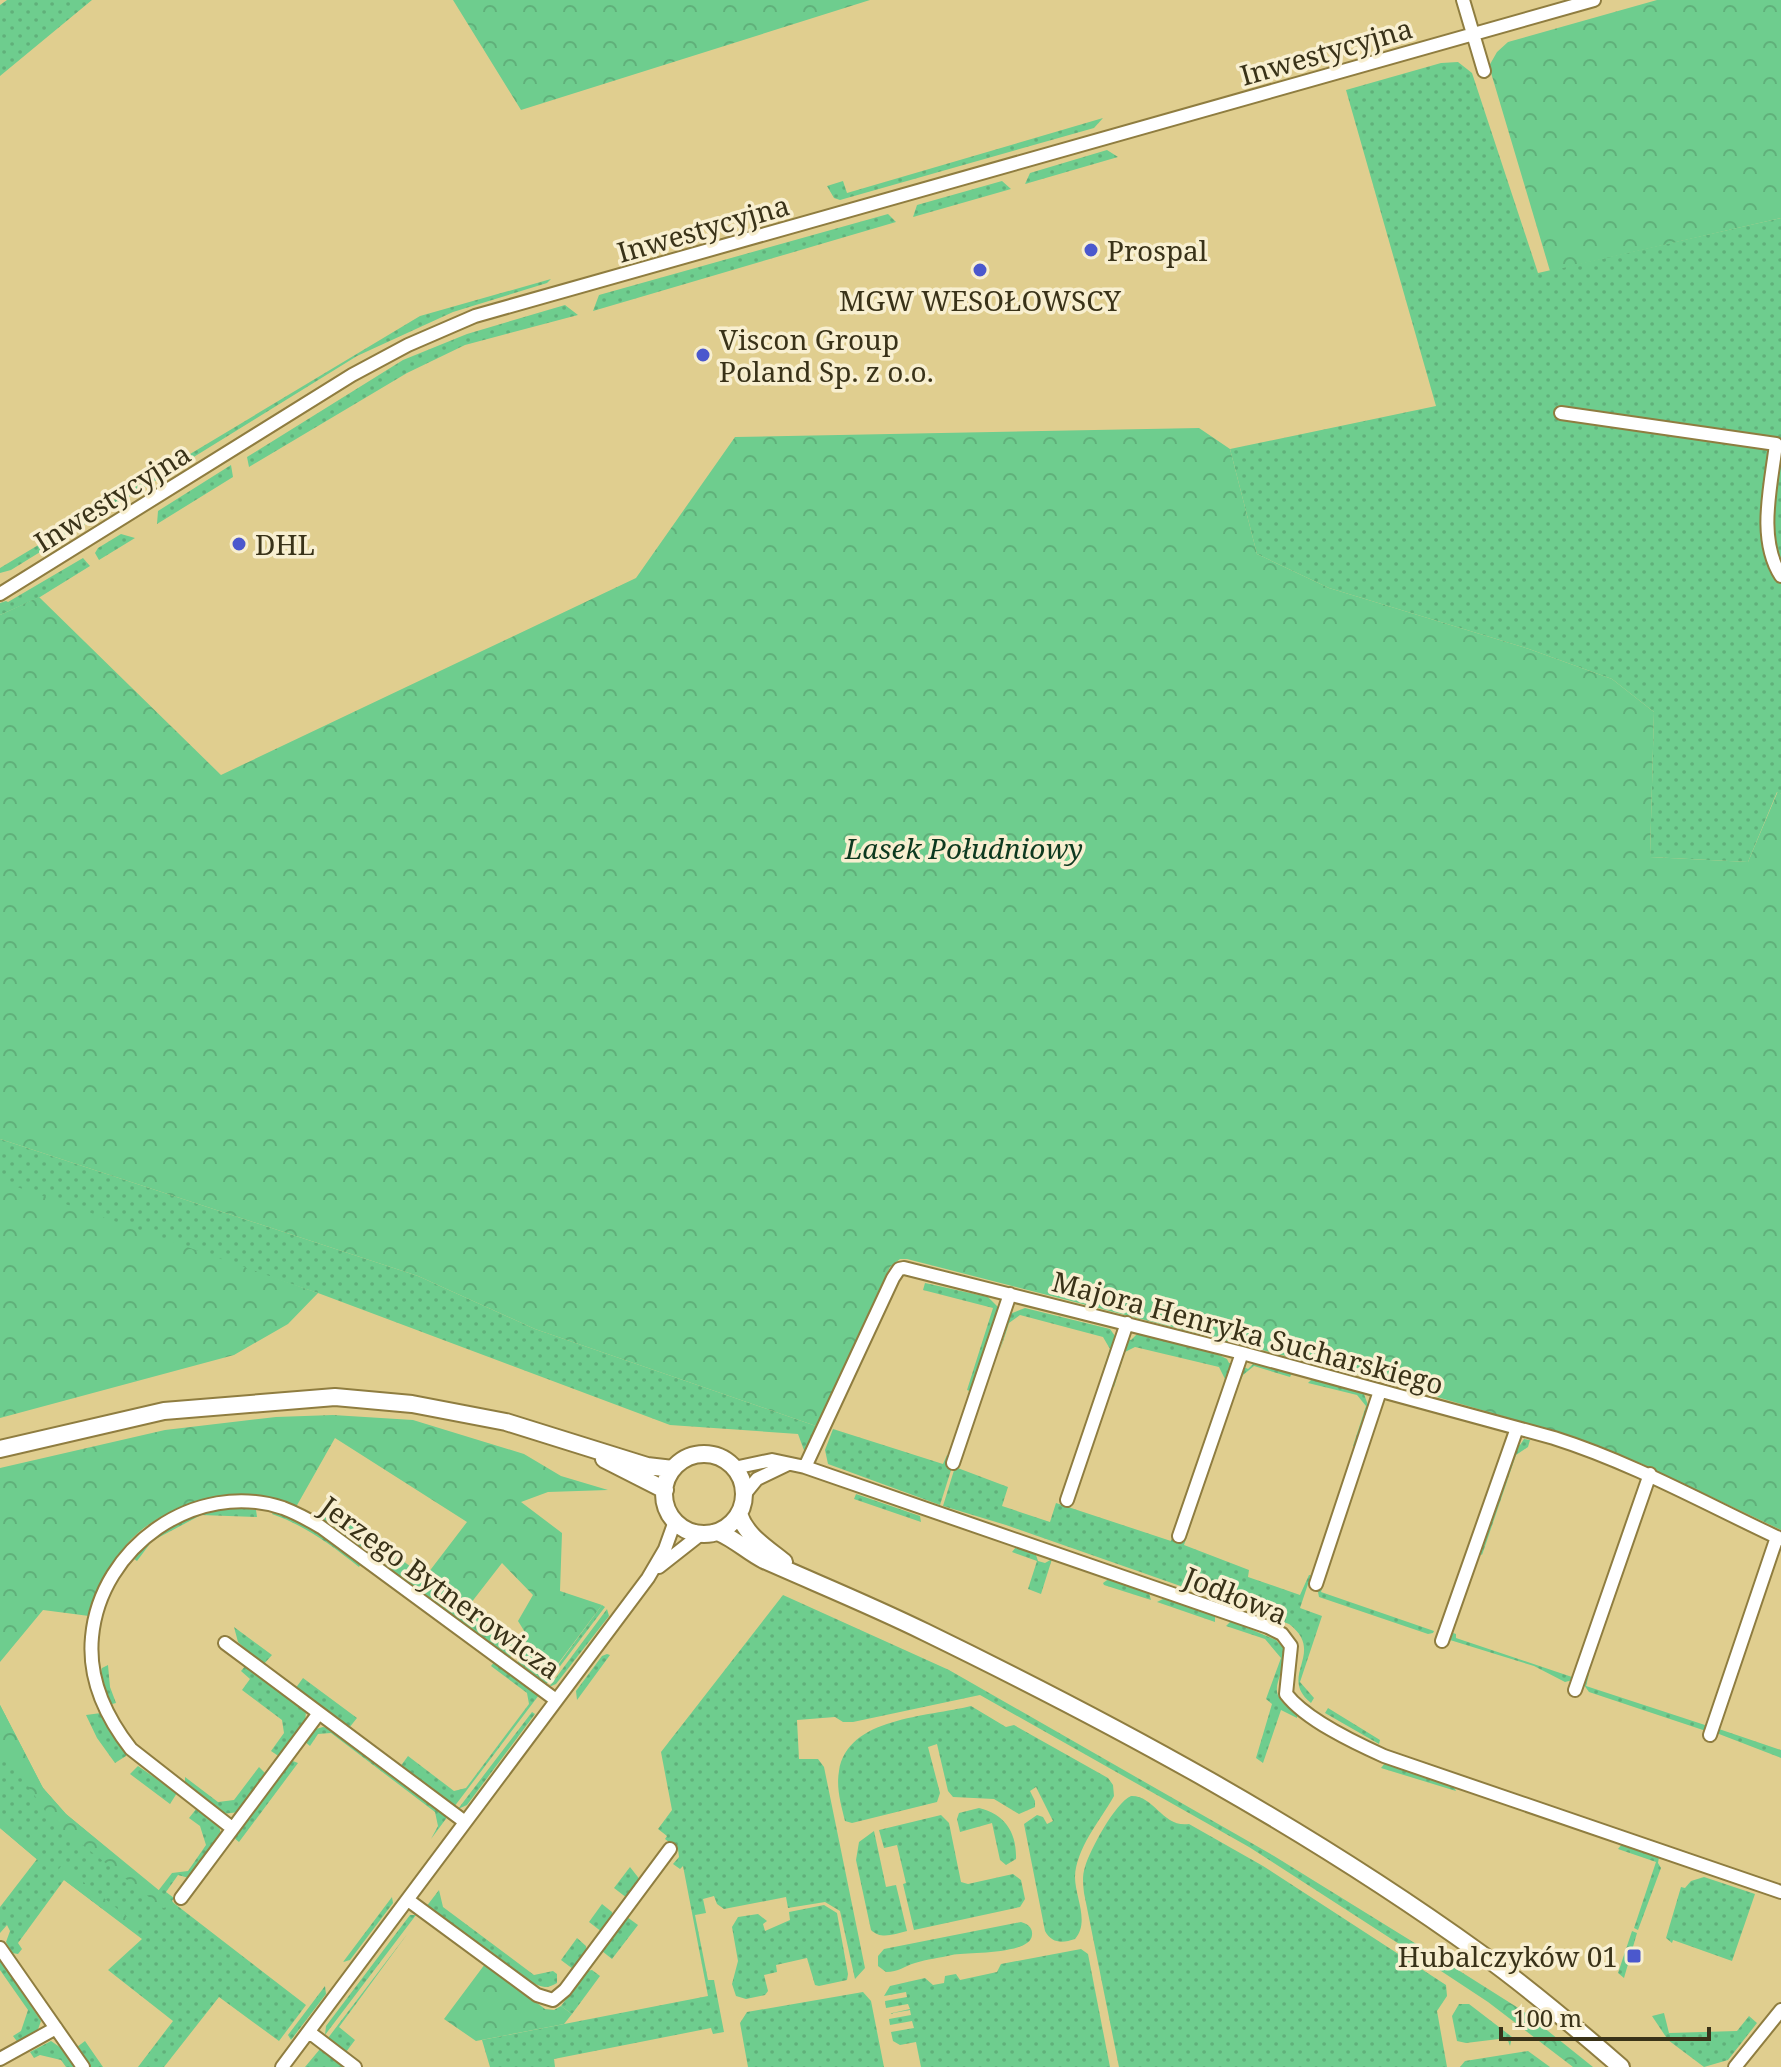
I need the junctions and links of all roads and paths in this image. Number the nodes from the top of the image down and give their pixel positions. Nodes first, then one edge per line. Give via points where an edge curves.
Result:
1 (1463, 0) edge
2 (1594, 0) edge
3 (1473, 34) junction
4 (1484, 71) dead end
5 (1561, 413) dead end
6 (1781, 576) edge
7 (0, 594) edge
8 (1010, 1294) junction
9 (1127, 1323) junction
10 (1242, 1353) junction
11 (1380, 1391) junction
12 (1517, 1428) junction
13 (582, 1447) junction
14 (0, 1449) edge
15 (953, 1463) dead end
16 (788, 1464) junction
17 (805, 1467) junction
18 (734, 1468) junction
19 (673, 1469) junction
20 (1650, 1474) junction
21 (665, 1490) junction
22 (744, 1495) junction
23 (1067, 1500) dead end
24 (739, 1514) junction
25 (675, 1521) junction
26 (709, 1533) junction
27 (1179, 1536) dead end
28 (1779, 1538) edge
29 (798, 1573) junction
30 (648, 1578) junction
31 (1316, 1584) dead end
32 (1442, 1641) dead end
33 (225, 1643) dead end
34 (1575, 1690) dead end
35 (556, 1700) junction
36 (319, 1713) junction
37 (1710, 1735) dead end
38 (465, 1822) junction
39 (232, 1828) junction
40 (670, 1849) dead end
41 (1781, 1892) edge
42 (181, 1898) dead end
43 (408, 1900) junction
44 (0, 1948) edge
45 (1778, 2018) edge
46 (56, 2028) junction
47 (309, 2032) junction
48 (1608, 2055) junction
49 (0, 2059) edge
50 (1739, 2064) edge
51 (83, 2067) edge
52 (282, 2067) edge
53 (355, 2067) edge
54 (1621, 2067) edge
55 (1630, 2067) edge

1 - 3 street
2 - 3 street, Inwestycyjna
3 - 4 street
3 - 7 street, Inwestycyjna via 475,316 352,375
5 - 6 street via 1776,444 1769,545
8 - 9 street, Majora Henryka Sucharskiego
8 - 15 street
8 - 17 street, Majora Henryka Sucharskiego via 899,1269
9 - 10 street, Majora Henryka Sucharskiego
9 - 23 street
10 - 11 street, Majora Henryka Sucharskiego
10 - 27 street
11 - 12 street, Majora Henryka Sucharskiego
11 - 31 street
12 - 20 street, Majora Henryka Sucharskiego via 1596,1451
12 - 32 street
13 - 14 main road via 506,1422 412,1404 335,1397 164,1411
13 - 19 main road
13 - 21 main road
16 - 17 street, Jodłowa
16 - 18 street, Jodłowa via 772,1460
16 - 22 street via 757,1479
17 - 41 street, Jodłowa via 1268,1627 1291,1646 1286,1694 1355,1743
18 - 19 main road via 723,1459 696,1455
18 - 22 main road
19 - 21 main road
20 - 28 street, Majora Henryka Sucharskiego
20 - 34 street
21 - 25 main road
22 - 24 main road
24 - 26 main road via 724,1530
24 - 29 main road via 756,1539
25 - 26 main road
25 - 30 street
26 - 29 main road via 729,1536 762,1559
26 - 30 street
28 - 37 street
29 - 48 main road via 1098,1717 1221,1786 1482,1954
30 - 35 street
33 - 36 street
35 - 38 street
35 - 39 street, Jerzego Bytnerowicza via 300,1515 251,1503 192,1509 139,1540 111,1577 94,1620 93,1662 101,1698 131,1749
36 - 38 street
36 - 39 street
38 - 43 street
39 - 42 street
40 - 43 street via 553,2000 537,1995
43 - 47 street
44 - 46 street
45 - 50 street
46 - 49 street
46 - 51 street
47 - 52 street
47 - 53 street
48 - 54 main road
48 - 55 main road

